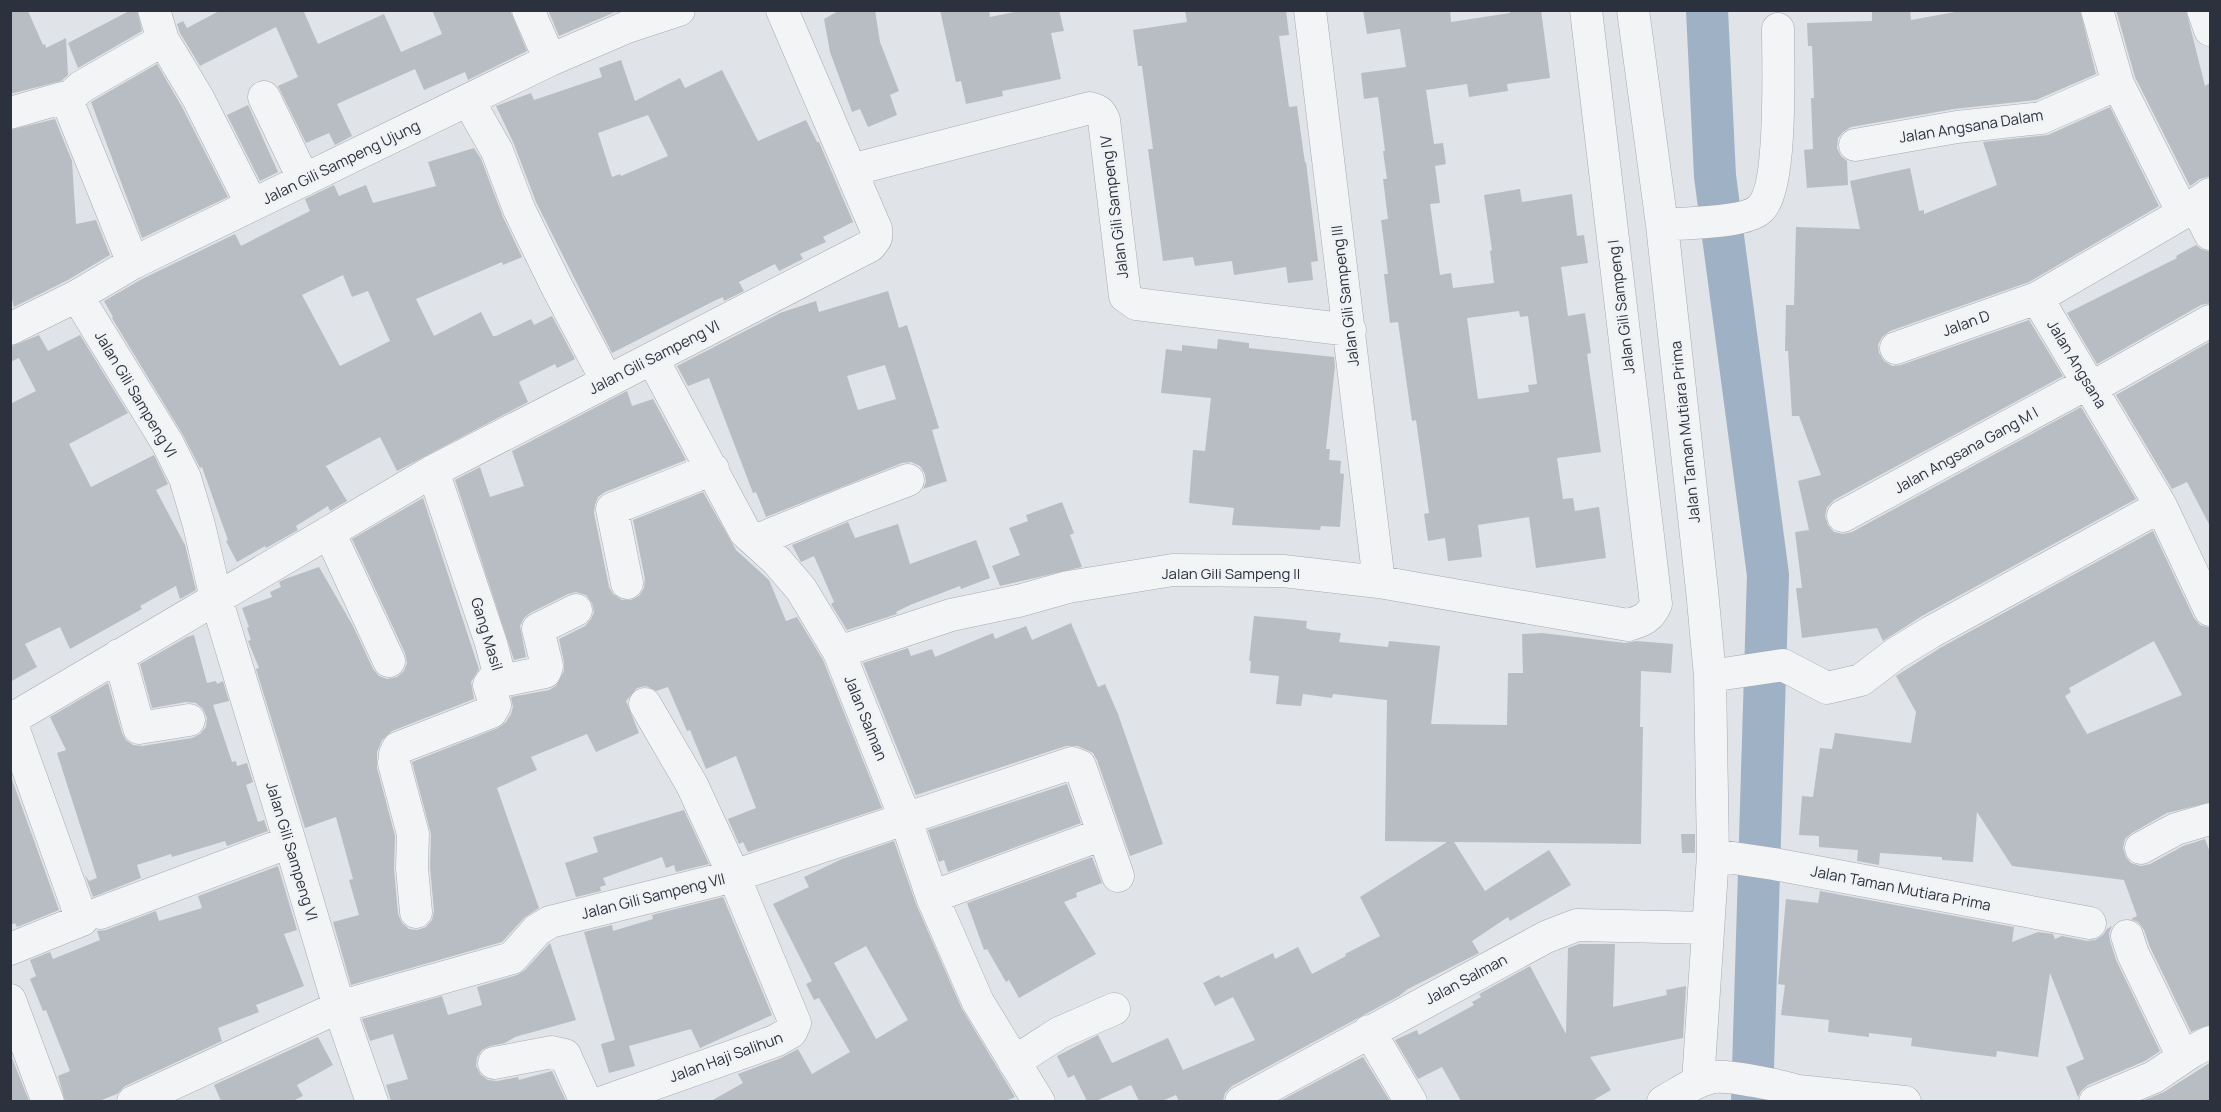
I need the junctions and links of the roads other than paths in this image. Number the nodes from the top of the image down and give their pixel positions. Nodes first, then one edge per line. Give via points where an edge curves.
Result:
1 (154, 10) edge
2 (528, 10) edge
3 (679, 10) edge
4 (782, 10) edge
5 (1310, 10) edge
6 (1586, 10) edge
7 (1633, 10) edge
8 (2097, 10) edge
9 (2203, 10) edge
10 (644, 16) edge
11 (1778, 29) dead end
12 (2211, 30) edge
13 (163, 40) junction
14 (550, 60) junction
15 (2118, 84) junction
16 (264, 97) dead end
17 (67, 100) junction
18 (468, 100) junction
19 (10, 113) edge
20 (1855, 145) dead end
21 (851, 170) junction
22 (304, 180) junction
23 (2196, 204) edge
24 (252, 205) junction
25 (1669, 224) junction
26 (2211, 234) edge
27 (133, 263) junction
28 (77, 296) junction
29 (2037, 298) junction
30 (2211, 321) edge
31 (10, 329) edge
32 (1350, 330) junction
33 (1896, 348) dead end
34 (652, 358) junction
35 (607, 381) junction
36 (2090, 386) junction
37 (712, 469) junction
38 (433, 471) junction
39 (908, 480) dead end
40 (2161, 506) junction
41 (1844, 516) dead end
42 (329, 532) junction
43 (755, 542) junction
44 (1379, 582) junction
45 (627, 583) dead end
46 (216, 598) junction
47 (1656, 604) joint
48 (576, 610) dead end
49 (2211, 610) edge
50 (839, 652) junction
51 (119, 655) junction
52 (389, 661) dead end
53 (1725, 674) junction
54 (501, 681) junction
55 (645, 704) dead end
56 (11, 720) edge
57 (189, 720) dead end
58 (2211, 819) edge
59 (906, 820) junction
60 (1103, 834) junction
61 (290, 842) junction
62 (2141, 848) dead end
63 (1724, 856) junction
64 (734, 876) junction
65 (1118, 876) dead end
66 (932, 897) junction
67 (416, 912) dead end
68 (100, 913) dead end
69 (2090, 923) dead end
70 (1708, 928) junction
71 (2127, 936) dead end
72 (10, 949) edge
73 (10, 1000) edge
74 (339, 1006) junction
75 (1114, 1009) dead end
76 (1370, 1031) junction
77 (2211, 1042) edge
78 (2183, 1057) junction
79 (1014, 1062) junction
80 (494, 1063) dead end
81 (1707, 1080) junction
82 (1794, 1093) edge
83 (48, 1101) edge
84 (133, 1101) edge
85 (372, 1101) edge
86 (586, 1101) edge
87 (603, 1101) edge
88 (1039, 1101) edge
89 (1241, 1101) edge
90 (1411, 1101) edge
91 (1663, 1101) edge
92 (1905, 1101) edge
93 (2095, 1101) edge

1 - 13 street
2 - 14 street
3 - 10 street, Jalan Gili Sampeng Ujung
4 - 21 street, Jalan Gili Sampeng VI
5 - 32 street, Jalan Gili Sampeng III
6 - 47 street, Jalan Gili Sampeng I
7 - 25 street, Jalan Taman Mutiara Prima
8 - 15 street
9 - 12 street
10 - 14 street, Jalan Gili Sampeng Ujung
11 - 25 street via 1778,144 1767,199 1760,210 1737,219
13 - 17 street via 81,87
13 - 24 street via 198,98
14 - 18 street, Jalan Gili Sampeng Ujung
15 - 20 street, Jalan Angsana Dalam via 2041,118 1957,127
15 - 23 street
16 - 22 street
17 - 19 street via 62,98
17 - 27 street
18 - 22 street, Jalan Gili Sampeng Ujung
18 - 35 street via 496,151 557,287
21 - 32 street, Jalan Gili Sampeng IV via 1095,109 1104,120 1125,296 1136,304
21 - 34 street, Jalan Gili Sampeng VI via 876,229 870,246
22 - 24 street, Jalan Gili Sampeng Ujung
23 - 26 street
23 - 29 street
24 - 27 street, Jalan Gili Sampeng Ujung
25 - 53 street, Jalan Taman Mutiara Prima via 1702,590
27 - 28 street, Jalan Gili Sampeng Ujung
28 - 31 street, Jalan Gili Sampeng Ujung
28 - 46 street, Jalan Gili Sampeng VI via 185,478
29 - 33 street, Jalan D
29 - 36 street, Jalan Angsana
30 - 36 street, Jalan Angsana Gang M I
32 - 44 street, Jalan Gili Sampeng III
34 - 35 street, Jalan Gili Sampeng VI
34 - 37 street, Jalan Salman
35 - 38 street, Jalan Gili Sampeng VI
36 - 40 street, Jalan Angsana
36 - 41 street, Jalan Angsana Gang M I
37 - 43 street, Jalan Salman via 745,532
37 - 45 street via 612,509
38 - 42 street, Jalan Gili Sampeng VI
38 - 54 street, Gang Masil via 492,643
39 - 43 street
40 - 49 street, Jalan Angsana
40 - 53 street via 1931,632 1861,680 1827,688 1783,665
42 - 46 street, Jalan Gili Sampeng VI
42 - 52 street
43 - 50 street, Jalan Salman via 801,589
44 - 47 street, Jalan Gili Sampeng II via 1628,625 1642,621
44 - 50 street, Jalan Gili Sampeng II via 1284,571 1173,570 1068,587 927,622
46 - 51 street, Jalan Gili Sampeng VI
46 - 61 street, Jalan Gili Sampeng VI
48 - 54 street via 538,628 545,672
50 - 59 street, Jalan Salman
51 - 56 street, Jalan Gili Sampeng VI
51 - 57 street via 139,728
53 - 63 street, Jalan Taman Mutiara Prima
54 - 67 street, Gang Masil via 489,685 495,705 491,712 398,748 394,758 413,834
55 - 64 street, Jalan Haji Salihun via 692,785
56 - 72 street via 82,920
58 - 62 street via 2176,829
59 - 60 street, Jalan Gili Sampeng VII via 1072,762 1080,766
59 - 64 street, Jalan Gili Sampeng VII
59 - 66 street, Jalan Salman
60 - 65 street, Jalan Gili Sampeng VII
60 - 66 street
61 - 68 street
61 - 74 street, Jalan Gili Sampeng VI
63 - 69 street, Jalan Taman Mutiara Prima
63 - 70 street, Jalan Taman Mutiara Prima
64 - 74 street, Jalan Gili Sampeng VII via 550,922 537,930 512,958 502,962
64 - 87 street, Jalan Haji Salihun via 795,1023 791,1032
66 - 79 street, Jalan Salman via 978,1002
70 - 76 street, Jalan Salman via 1577,925 1546,937
70 - 81 street, Jalan Taman Mutiara Prima
71 - 78 street
73 - 83 street
74 - 84 street, Jalan Gili Sampeng VII
74 - 85 street, Jalan Gili Sampeng VI
75 - 79 street via 1059,1034
76 - 89 street, Jalan Salman
76 - 90 street
77 - 78 street
78 - 93 street via 2154,1077
79 - 88 street, Jalan Salman
80 - 86 street via 552,1052 565,1055
81 - 82 street
81 - 91 street
82 - 92 street

